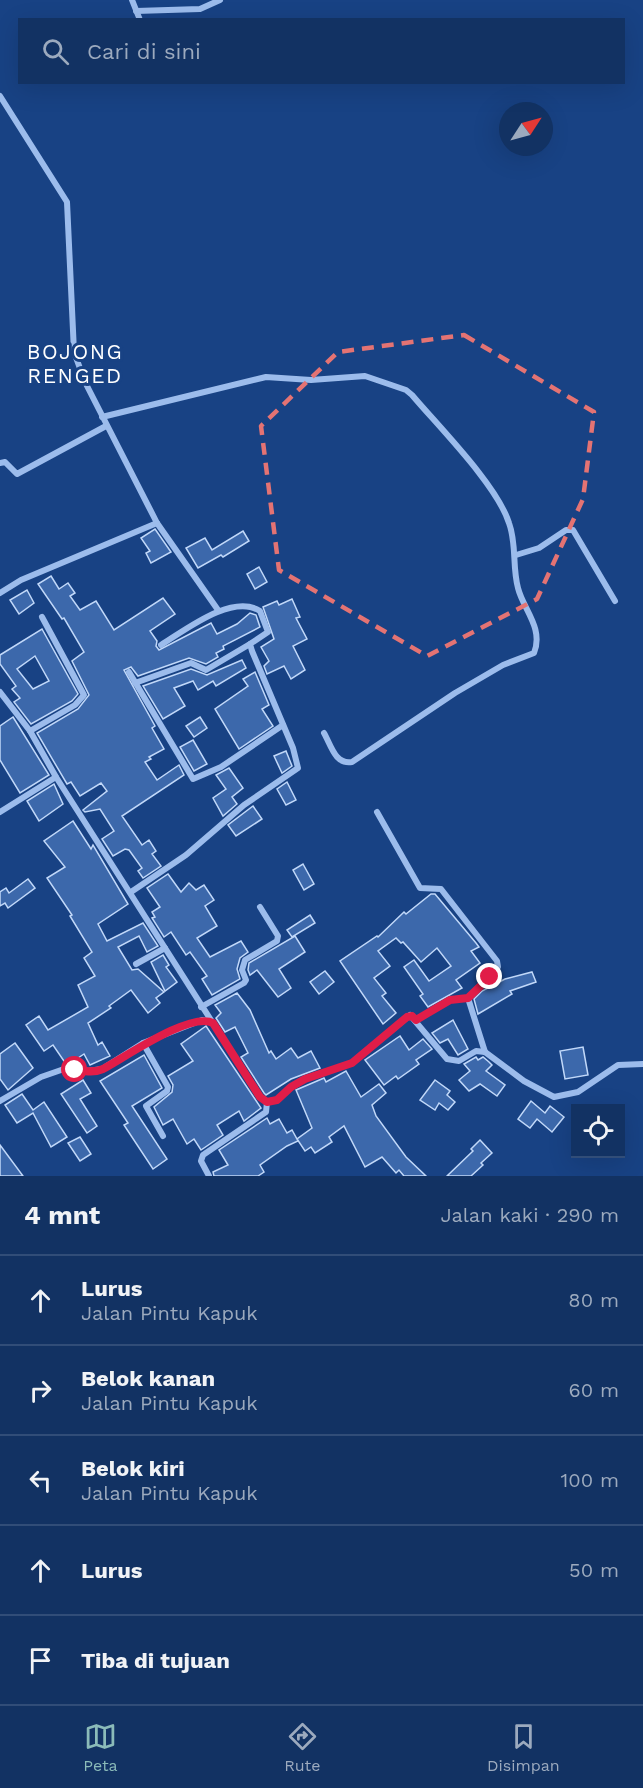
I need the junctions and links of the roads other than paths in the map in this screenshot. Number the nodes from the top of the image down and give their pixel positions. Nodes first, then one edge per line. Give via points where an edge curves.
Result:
1 (132, 0) edge
2 (220, 0) edge
3 (136, 11) junction
4 (139, 18) edge
5 (0, 96) edge
6 (102, 417) junction
7 (106, 426) junction
8 (0, 463) edge
9 (157, 523) junction
10 (516, 555) junction
11 (0, 593) edge
12 (615, 601) dead end
13 (218, 610) junction
14 (42, 617) dead end
15 (250, 644) junction
16 (160, 645) dead end
17 (129, 672) dead end
18 (135, 683) junction
19 (1, 696) edge
20 (283, 725) junction
21 (30, 731) junction
22 (324, 733) dead end
23 (56, 777) junction
24 (0, 812) edge
25 (377, 812) dead end
26 (131, 892) junction
27 (260, 907) dead end
28 (165, 948) junction
29 (136, 964) dead end
30 (468, 998) junction
31 (201, 1007) junction
32 (416, 1020) junction
33 (210, 1021) junction
34 (143, 1043) junction
35 (485, 1052) junction
36 (643, 1064) edge
37 (0, 1101) edge
38 (267, 1102) junction
39 (163, 1136) dead end
40 (209, 1176) edge

1 - 3 street
2 - 3 street via 200,9
3 - 4 street
5 - 6 street via 66,202 74,352
6 - 7 street
6 - 10 street via 266,377 370,377 406,390 463,455 502,506
7 - 8 street via 16,475 5,462
7 - 9 street
9 - 11 street via 21,580
9 - 13 street
10 - 12 street via 573,530
10 - 22 street via 518,587 536,633 534,653 503,665 455,693 352,762 338,759
13 - 15 street via 249,607 260,611 268,633
13 - 16 street
14 - 21 street via 84,695 75,705
15 - 18 street via 206,670 191,663
15 - 20 street
17 - 18 street
18 - 20 street via 193,779 221,767
19 - 21 street
20 - 26 street via 298,760 294,773 244,805 186,855
21 - 23 street
23 - 24 street
23 - 26 street
25 - 30 street via 420,888 441,889 497,961 497,970
26 - 28 street
27 - 31 street via 278,936 277,941 245,960 244,982
28 - 29 street
28 - 31 street
30 - 32 street via 450,1000
30 - 35 street
31 - 33 street
32 - 35 street via 453,1062 476,1051
32 - 38 street via 407,1017 352,1063 305,1079 277,1100
33 - 34 street via 202,1020
33 - 38 street
34 - 37 street via 102,1069 64,1069 41,1077
34 - 39 street via 168,1087 146,1106
35 - 36 street via 554,1097 578,1092 618,1065
38 - 40 street via 266,1112 203,1155 201,1161

